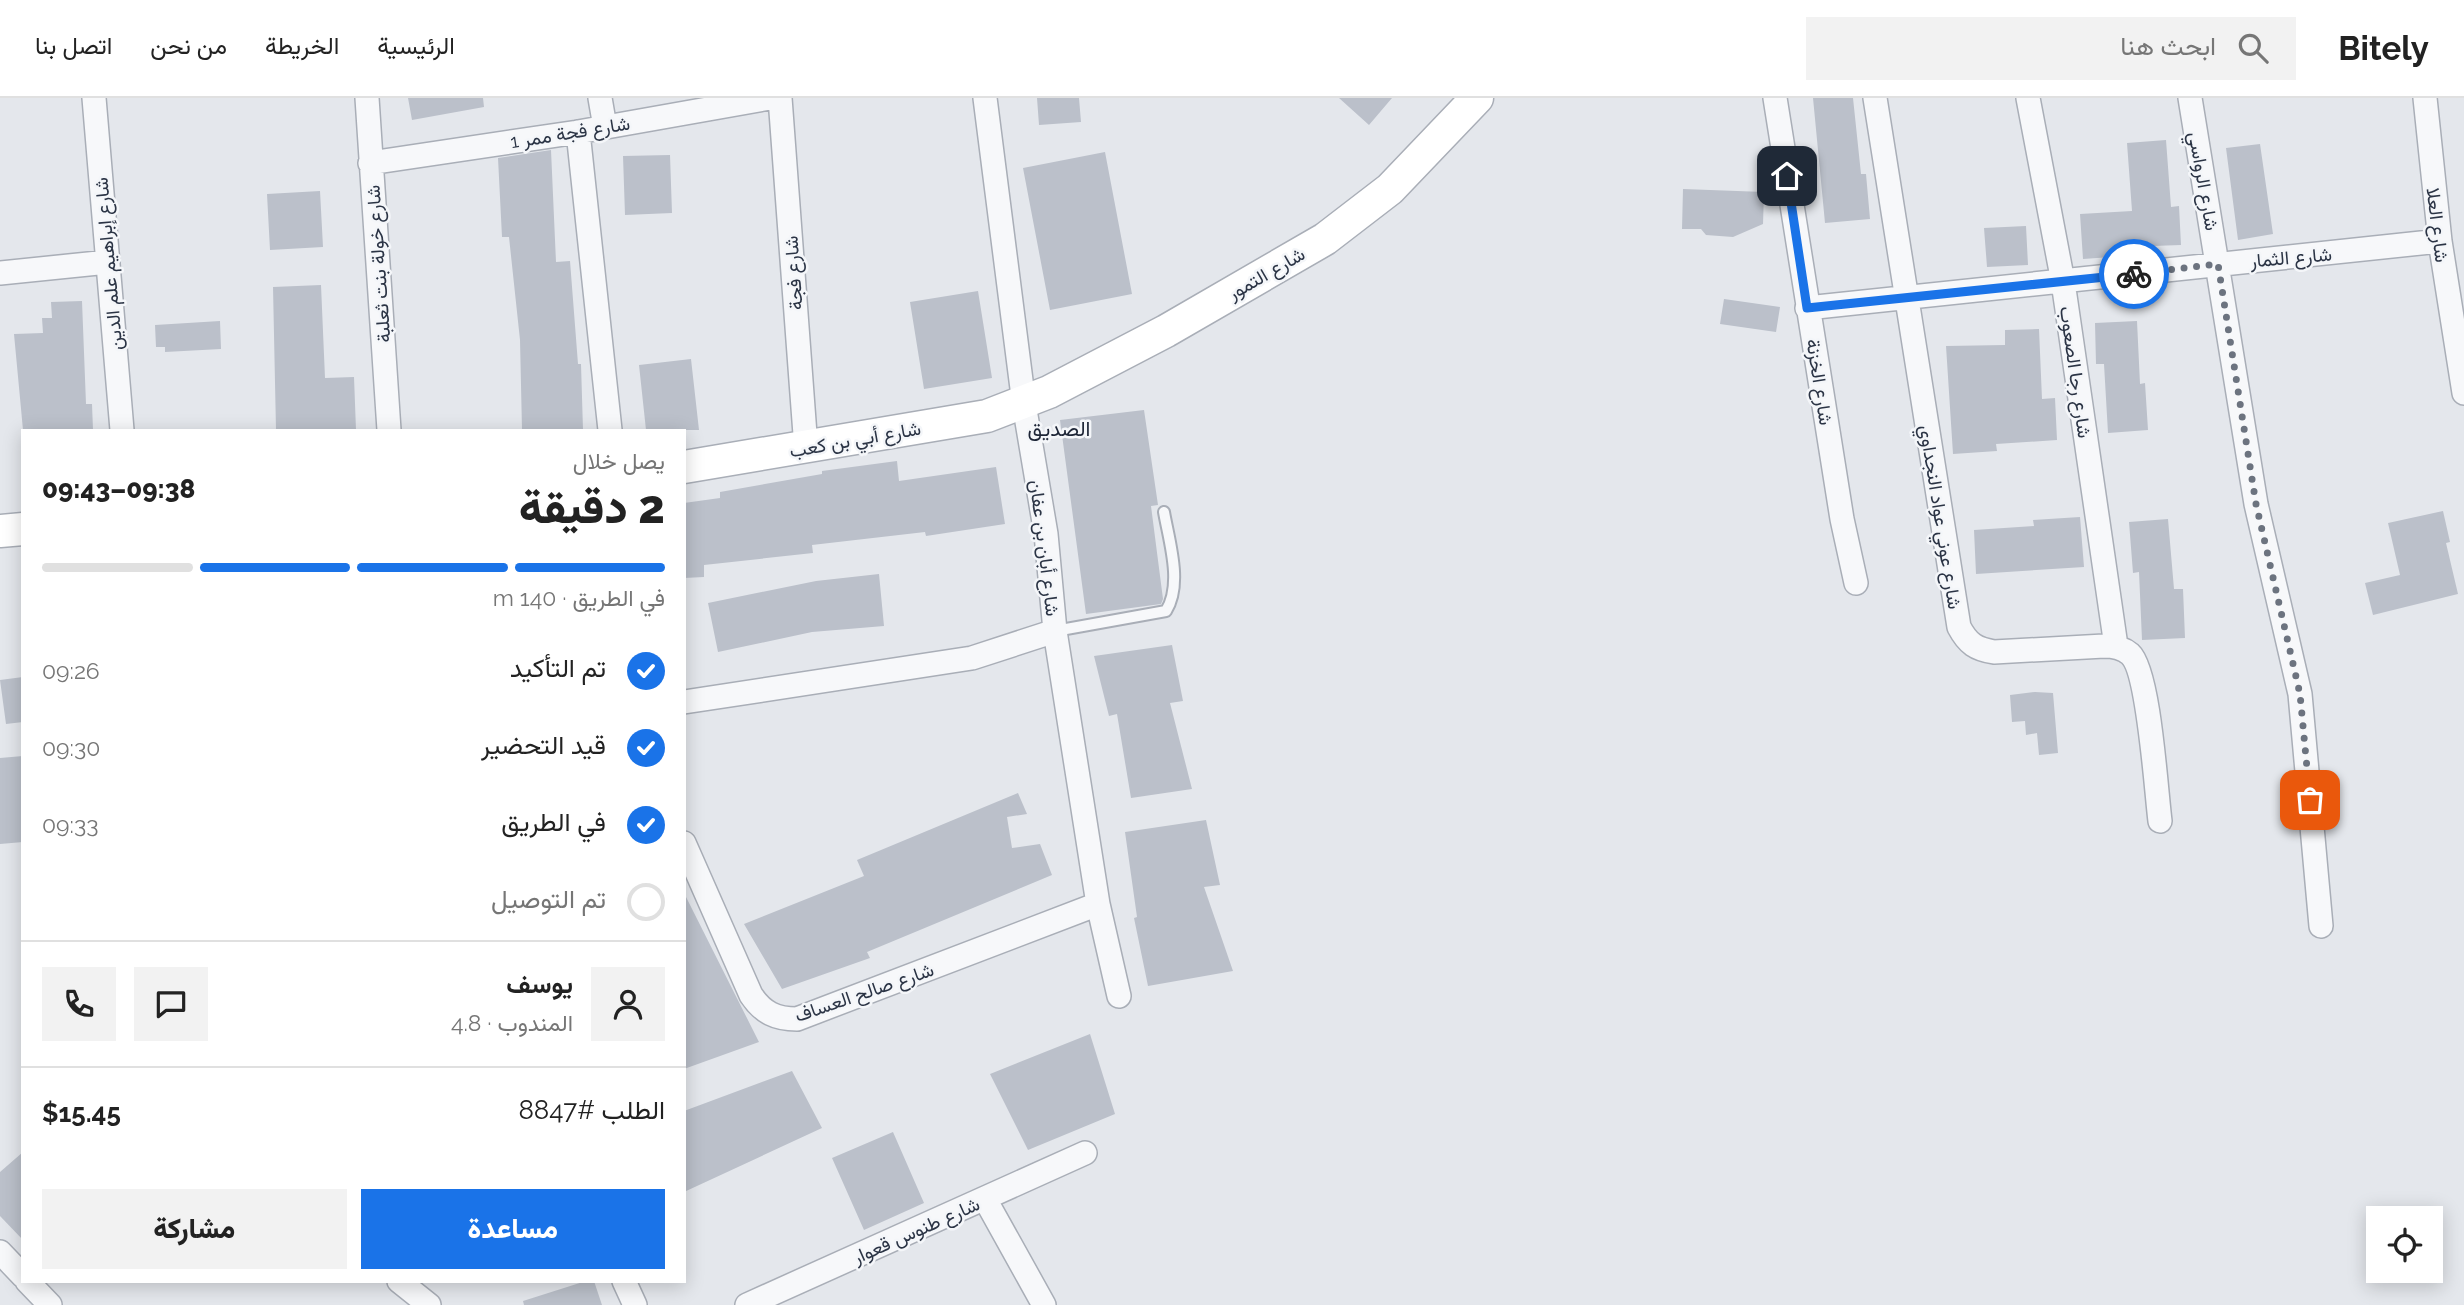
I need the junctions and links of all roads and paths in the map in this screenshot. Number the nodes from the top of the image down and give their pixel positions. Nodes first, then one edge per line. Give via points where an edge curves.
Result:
1 (94, 98) edge
2 (367, 98) edge
3 (600, 98) edge
4 (770, 98) edge
5 (780, 98) edge
6 (985, 98) edge
7 (1477, 98) edge
8 (1775, 98) edge
9 (1875, 98) edge
10 (2028, 98) edge
11 (2190, 98) edge
12 (2425, 98) edge
13 (605, 127) junction
14 (578, 132) junction
15 (370, 163) junction
16 (2440, 241) junction
17 (108, 262) junction
18 (2218, 264) junction
19 (0, 273) edge
20 (2063, 282) junction
21 (1904, 296) junction
22 (1807, 308) junction
23 (2464, 393) edge
24 (1024, 404) junction
25 (122, 429) edge
26 (389, 429) edge
27 (610, 429) edge
28 (806, 448) junction
29 (686, 467) edge
30 (1164, 512) dead end
31 (21, 529) edge
32 (0, 531) edge
33 (1856, 583) dead end
34 (1055, 631) junction
35 (2116, 646) junction
36 (686, 702) edge
37 (2160, 821) dead end
38 (686, 848) edge
39 (1098, 904) junction
40 (2321, 926) dead end
41 (1119, 996) dead end
42 (1085, 1153) dead end
43 (985, 1199) junction
44 (0, 1252) edge
45 (21, 1274) edge
46 (29, 1283) edge
47 (402, 1283) edge
48 (625, 1283) edge
49 (50, 1305) edge
50 (429, 1305) edge
51 (635, 1305) edge
52 (747, 1305) edge
53 (1044, 1305) edge

1 - 17 street, شارع إبراهيم علم الدين
2 - 15 street, شارع خولة بنت ثعلبة
3 - 13 street
4 - 13 street, شارع فجة ممر 1
5 - 28 street, شارع فجة
6 - 24 street, شارع أبان بن عفان
7 - 24 street, شارع التمور via 1391,189 1325,239 1166,331
8 - 22 street, شارع الخزنة
9 - 21 street, شارع عوني عواد النجداوي
10 - 20 street, شارع رجا الصعوب
11 - 18 street, شارع الرواسي
12 - 16 street, شارع العلا
13 - 14 street, شارع فجة ممر 1
14 - 15 street, شارع فجة ممر 1
14 - 27 street
15 - 26 street, شارع خولة بنت ثعلبة
16 - 18 street, شارع الثمار
16 - 23 street, شارع العلا
17 - 19 street
17 - 25 street, شارع إبراهيم علم الدين
18 - 20 street, شارع الثمار
18 - 40 street, شارع الرواسي via 2256,504 2300,694
20 - 21 street, شارع الثمار
20 - 35 street, شارع رجا الصعوب
21 - 22 street, شارع الثمار
21 - 35 street, شارع عوني عواد النجداوي via 1954,610 1967,642 1994,652
22 - 33 street, شارع الخزنة
24 - 28 street, شارع أبي بن كعب via 987,416
24 - 34 street, شارع أبان بن عفان via 1046,534
28 - 29 street, شارع أبي بن كعب
30 - 34 lane via 1173,586 1166,611
31 - 32 street
34 - 36 street via 972,658
34 - 39 street, شارع أبان بن عفان
35 - 37 street via 2129,653 2143,678
38 - 39 street, شارع صالح العساف via 751,995 766,1012 786,1019 797,1019
39 - 41 street, شارع أبان بن عفان
42 - 43 street, شارع طنوس قعوار
43 - 52 street, شارع طنوس قعوار
43 - 53 street
44 - 45 street
46 - 49 street
47 - 50 street
48 - 51 street

